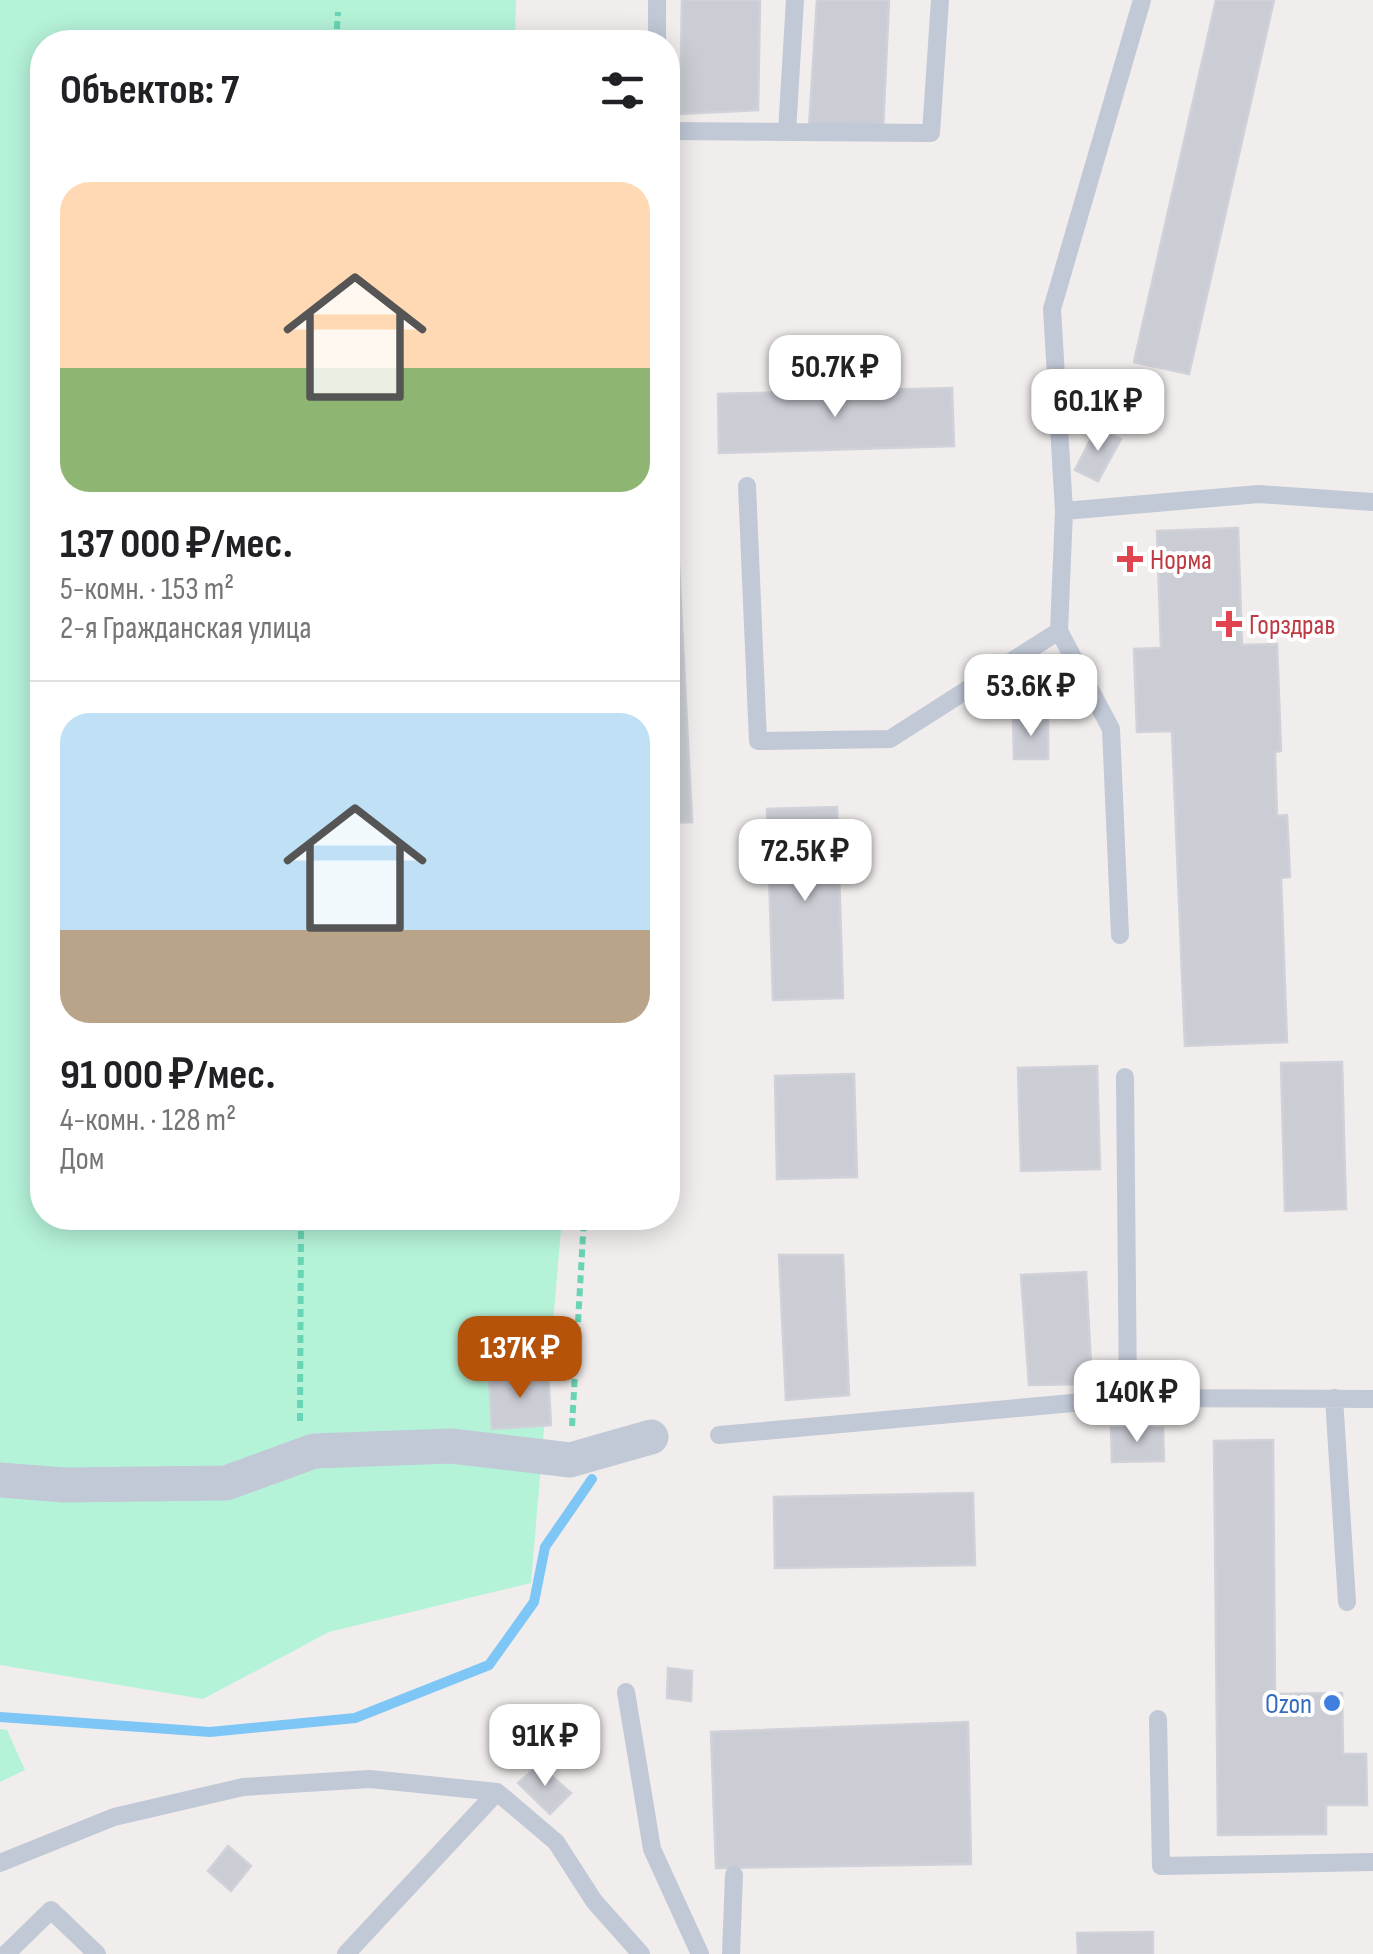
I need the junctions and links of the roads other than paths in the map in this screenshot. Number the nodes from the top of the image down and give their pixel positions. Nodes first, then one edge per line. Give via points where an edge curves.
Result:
1 (657, 0) edge
2 (795, 0) edge
3 (940, 0) edge
4 (1142, 0) edge
5 (657, 30) edge
6 (680, 131) edge
7 (787, 132) junction
8 (747, 486) dead end
9 (1373, 502) edge
10 (1064, 511) junction
11 (1059, 632) junction
12 (1120, 935) dead end
13 (1126, 1077) dead end
14 (1128, 1398) junction
15 (1334, 1398) junction
16 (1373, 1398) edge
17 (718, 1435) dead end
18 (651, 1438) dead end
19 (0, 1480) edge
20 (1347, 1602) dead end
21 (626, 1692) dead end
22 (1158, 1720) dead end
23 (497, 1792) junction
24 (1373, 1862) edge
25 (0, 1863) edge
26 (734, 1875) dead end
27 (6, 1954) edge
28 (97, 1954) edge
29 (346, 1954) edge
30 (641, 1954) edge
31 (700, 1954) edge
32 (731, 1954) edge

1 - 5 lane
2 - 7 lane
3 - 7 lane via 931,132
4 - 10 lane via 1052,309
6 - 7 lane
8 - 11 lane via 758,741 890,739
9 - 10 lane via 1260,494
10 - 11 lane
11 - 12 lane via 1111,729
13 - 14 lane
14 - 15 lane
14 - 17 lane
15 - 16 lane
15 - 20 lane
18 - 19 street via 570,1460 452,1446 314,1452 226,1483
21 - 31 lane via 652,1850
22 - 24 lane via 1161,1866
23 - 25 lane via 370,1779 243,1786 114,1817
23 - 29 lane
23 - 30 lane via 556,1842 594,1901
26 - 32 lane
27 - 28 lane via 51,1910

